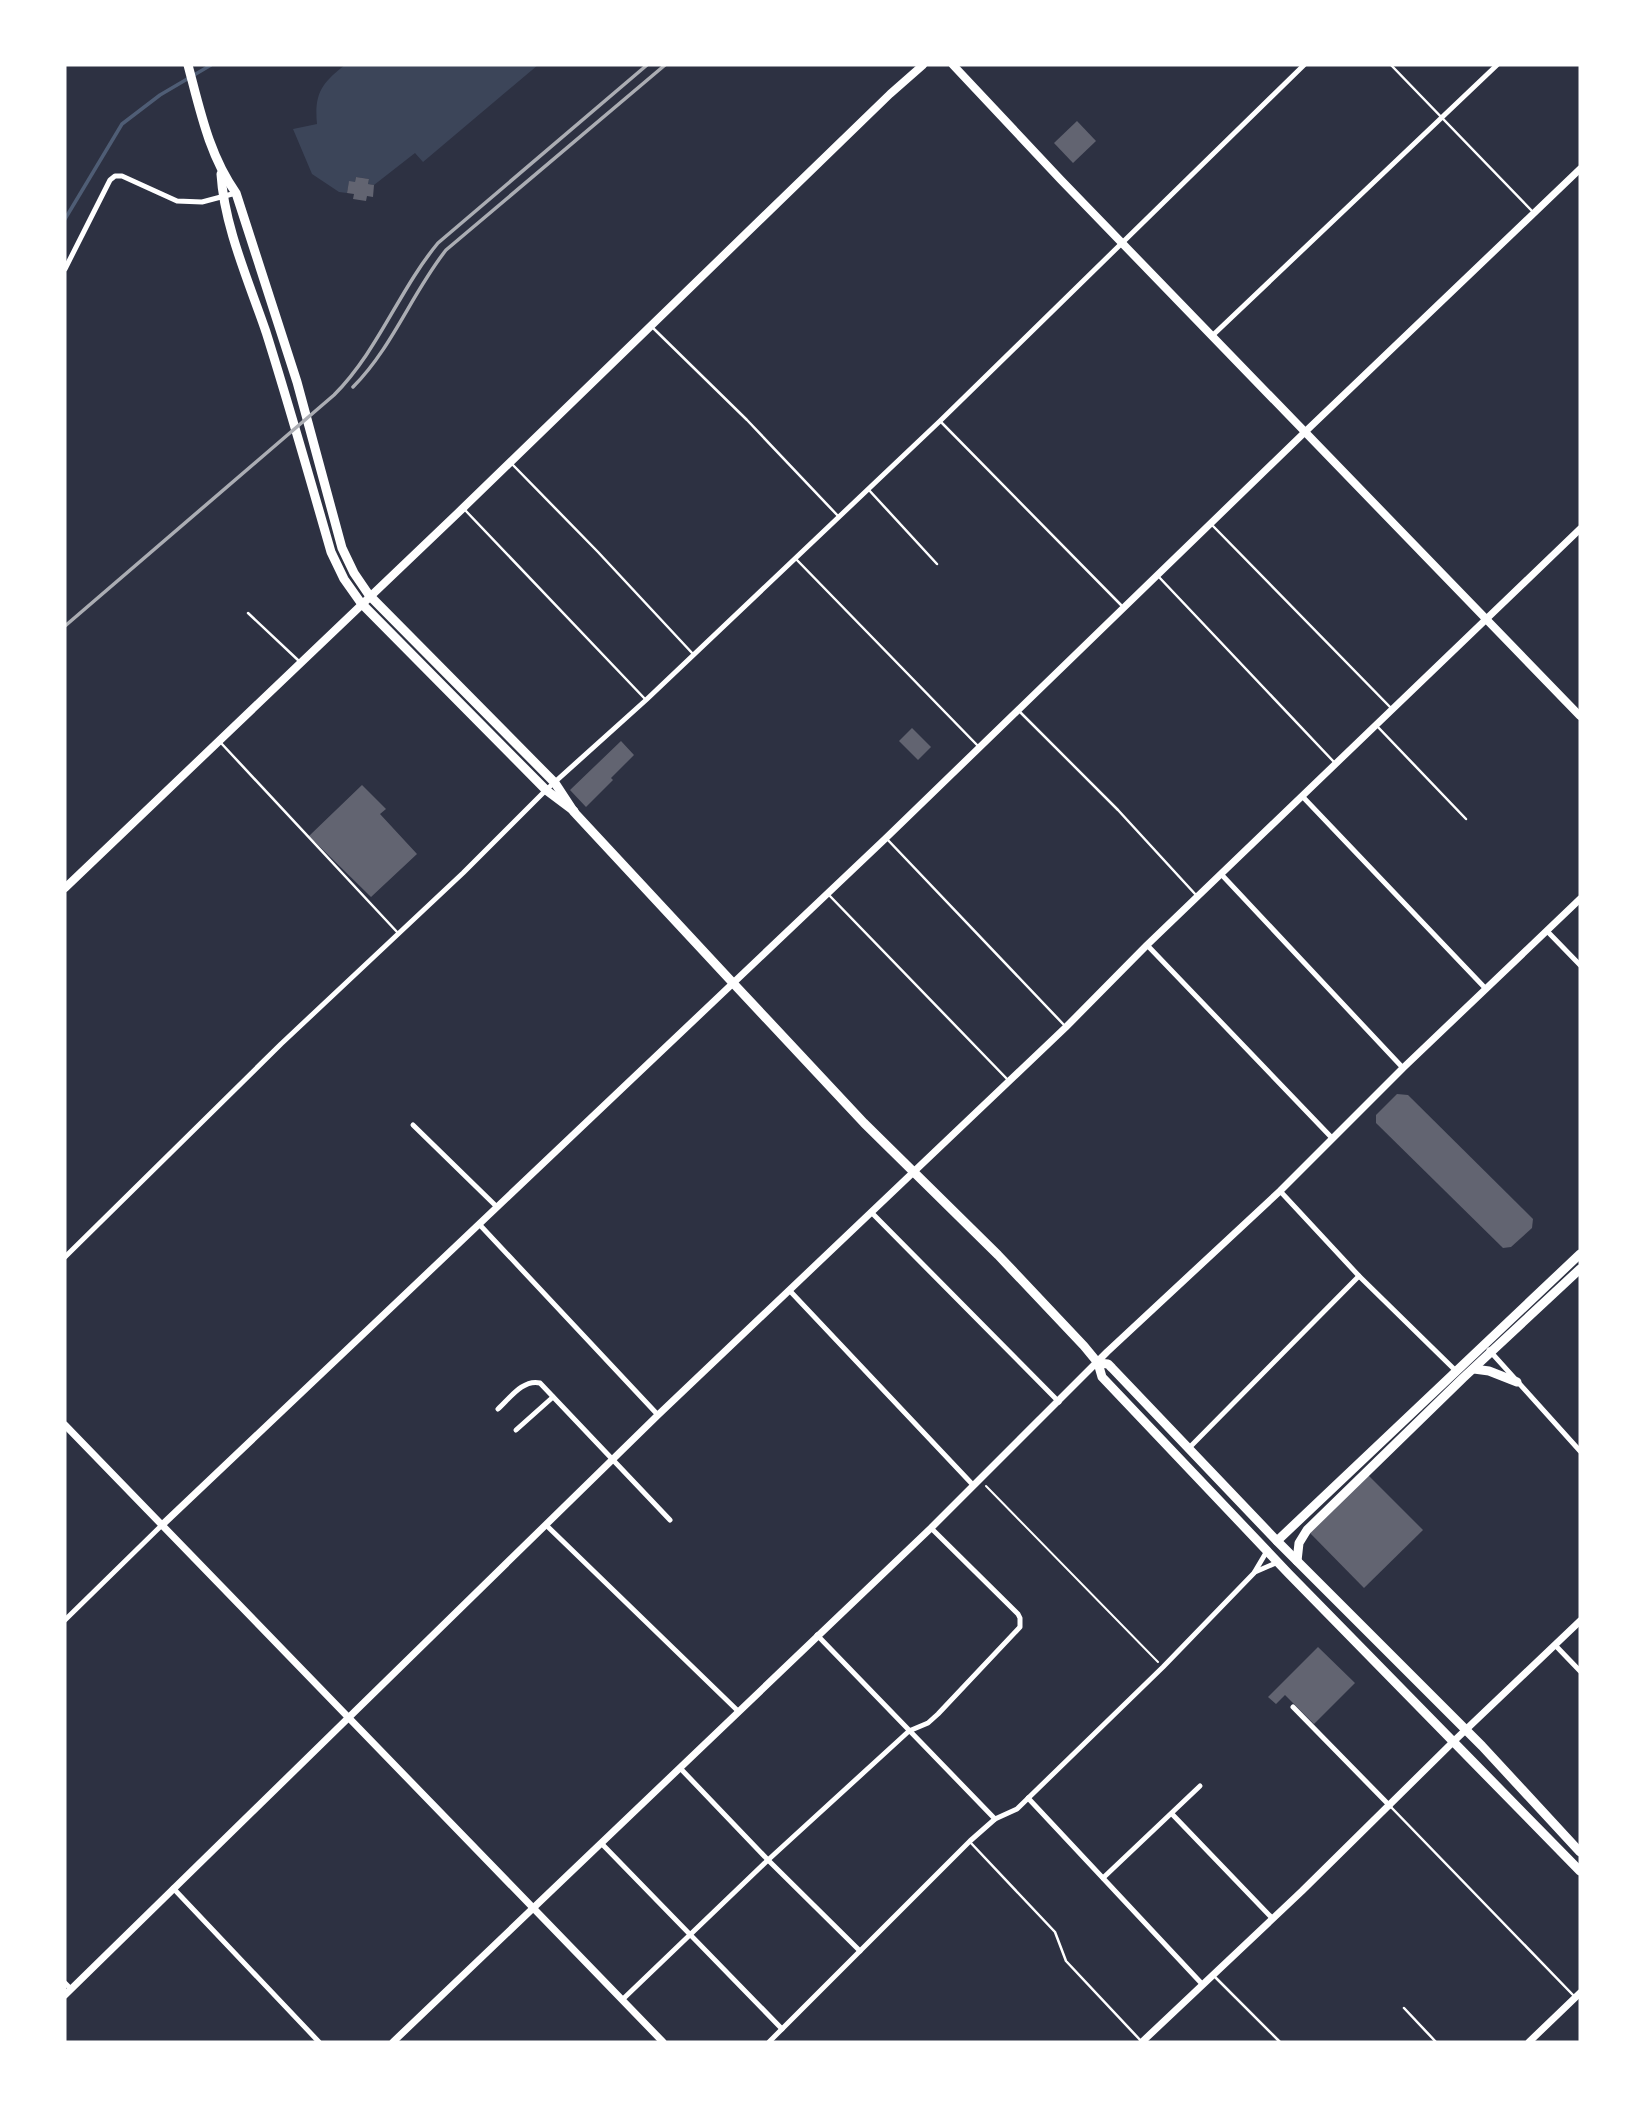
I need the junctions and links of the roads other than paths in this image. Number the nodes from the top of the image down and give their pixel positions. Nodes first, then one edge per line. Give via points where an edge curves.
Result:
1 (188, 65) edge
2 (923, 65) edge
3 (953, 65) edge
4 (1304, 65) edge
5 (1391, 65) edge
6 (1497, 65) edge
7 (1442, 118) junction
8 (1580, 169) edge
9 (221, 172) junction
10 (236, 193) junction
11 (222, 197) junction
12 (1534, 213) junction
13 (1122, 241) junction
14 (65, 268) edge
15 (651, 326) junction
16 (1212, 336) junction
17 (940, 421) junction
18 (1306, 430) junction
19 (509, 461) junction
20 (868, 489) junction
21 (463, 508) junction
22 (839, 517) junction
23 (1210, 523) junction
24 (1580, 528) edge
25 (795, 558) junction
26 (937, 564) dead end
27 (1157, 576) junction
28 (369, 595) junction
29 (361, 603) junction
30 (1124, 608) junction
31 (248, 612) dead end
32 (1487, 619) junction
33 (693, 654) junction
34 (299, 662) junction
35 (646, 700) junction
36 (1392, 709) junction
37 (1018, 710) junction
38 (1580, 716) edge
39 (1376, 725) junction
40 (219, 740) junction
41 (979, 748) junction
42 (1337, 764) junction
43 (555, 783) junction
44 (546, 790) junction
45 (1302, 796) junction
46 (574, 811) junction
47 (1466, 819) dead end
48 (886, 838) junction
49 (1221, 874) junction
50 (65, 888) edge
51 (827, 894) junction
52 (1198, 898) junction
53 (1580, 899) edge
54 (1547, 930) junction
55 (397, 933) junction
56 (1147, 945) junction
57 (1580, 965) edge
58 (733, 984) junction
59 (1486, 989) junction
60 (1066, 1027) junction
61 (1403, 1068) junction
62 (1008, 1080) junction
63 (413, 1125) dead end
64 (1332, 1138) junction
65 (913, 1171) junction
66 (1280, 1191) junction
67 (497, 1207) junction
68 (871, 1212) junction
69 (479, 1224) junction
70 (1580, 1254) edge
71 (65, 1257) edge
72 (1580, 1269) edge
73 (1359, 1276) junction
74 (790, 1291) junction
75 (1484, 1345) junction
76 (1492, 1353) junction
77 (1098, 1363) junction
78 (1474, 1368) junction
79 (1460, 1375) junction
80 (1517, 1382) junction
81 (553, 1397) junction
82 (1059, 1402) junction
83 (498, 1409) dead end
84 (658, 1415) junction
85 (65, 1425) edge
86 (516, 1430) dead end
87 (1188, 1448) junction
88 (1580, 1451) edge
89 (612, 1460) junction
90 (977, 1483) junction
91 (670, 1520) dead end
92 (162, 1525) junction
93 (546, 1525) junction
94 (931, 1528) junction
95 (1277, 1541) junction
96 (1267, 1551) junction
97 (1297, 1561) junction
98 (1278, 1562) junction
99 (1254, 1573) junction
100 (65, 1620) edge
101 (1580, 1621) edge
102 (817, 1635) junction
103 (1555, 1645) junction
104 (1580, 1671) edge
105 (1293, 1707) dead end
106 (739, 1712) junction
107 (347, 1717) junction
108 (1466, 1730) junction
109 (909, 1731) junction
110 (1454, 1741) junction
111 (680, 1768) junction
112 (1200, 1786) dead end
113 (1028, 1798) junction
114 (1390, 1806) junction
115 (1172, 1814) junction
116 (995, 1819) junction
117 (970, 1841) junction
118 (602, 1844) junction
119 (1580, 1852) edge
120 (768, 1860) junction
121 (1580, 1871) edge
122 (1103, 1878) junction
123 (173, 1888) junction
124 (532, 1909) junction
125 (1272, 1918) junction
126 (690, 1934) junction
127 (860, 1951) junction
128 (1213, 1975) junction
129 (1203, 1985) junction
130 (67, 1989) edge
131 (1578, 1995) edge
132 (622, 2000) junction
133 (1404, 2008) dead end
134 (782, 2029) junction
135 (319, 2042) edge
136 (393, 2042) edge
137 (663, 2042) edge
138 (769, 2042) edge
139 (1142, 2042) edge
140 (1280, 2042) edge
141 (1436, 2042) edge
142 (1529, 2042) edge

1 - 9 main road
2 - 15 main road
3 - 13 main road
4 - 13 street
5 - 7 lane
6 - 7 street
7 - 12 lane
7 - 16 street
8 - 12 street
9 - 10 main road
9 - 11 main road
10 - 11 street
10 - 28 main road via 298,382 342,548
11 - 14 street via 177,201 115,176
11 - 29 main road via 331,552
12 - 18 street
13 - 16 main road
13 - 17 street
15 - 19 main road
15 - 22 lane
16 - 18 main road
17 - 20 street
17 - 30 lane
18 - 23 street
18 - 32 main road
19 - 21 main road
19 - 33 lane
20 - 22 street
20 - 26 lane
21 - 28 main road
21 - 35 lane
22 - 25 street
23 - 27 street
23 - 36 lane
24 - 32 street
25 - 33 street
25 - 41 lane
27 - 30 street
27 - 42 lane
28 - 29 main road
28 - 43 main road
29 - 34 main road
29 - 44 main road
30 - 37 street
31 - 34 lane
32 - 36 street
32 - 38 main road
33 - 35 street
34 - 40 main road
35 - 43 street
36 - 39 street
37 - 41 street
37 - 52 lane
39 - 42 street
39 - 47 lane
40 - 50 main road
40 - 55 lane
41 - 48 street
42 - 45 street
43 - 44 street
43 - 46 main road
44 - 46 main road
44 - 55 street
45 - 49 street
45 - 59 street
46 - 58 main road
48 - 51 street
48 - 60 lane
49 - 52 street
49 - 61 street
51 - 58 street
51 - 62 lane
52 - 56 street
53 - 54 street
54 - 57 street
54 - 59 street
55 - 71 street
56 - 60 street
56 - 64 street
58 - 65 main road
58 - 67 street
59 - 61 street
60 - 62 street
61 - 64 street
62 - 65 street
63 - 67 street
64 - 66 street
65 - 68 street
65 - 77 main road
66 - 73 street
66 - 77 street
67 - 69 street
68 - 74 street
68 - 82 street
69 - 84 street
69 - 92 street
70 - 75 main road
72 - 76 main road
73 - 79 street
73 - 87 street
74 - 84 street
74 - 90 street
75 - 76 street
75 - 79 main road
76 - 78 main road
76 - 80 street
77 - 82 street
77 - 87 main road via 1108,1364
77 - 96 main road via 1102,1377
78 - 79 main road
78 - 80 main road
79 - 95 main road
79 - 97 main road via 1307,1531 1299,1543
80 - 88 street
81 - 83 street via 533,1381
81 - 86 street
81 - 89 street
82 - 90 street
84 - 89 street
85 - 92 street
87 - 95 main road
89 - 91 street
89 - 93 street
90 - 94 street
92 - 100 street
92 - 107 street
93 - 106 street
93 - 107 street
94 - 102 street
94 - 109 street via 1018,1614 1021,1623 938,1714
95 - 97 main road
96 - 98 main road
96 - 99 street
97 - 108 main road
98 - 99 street
98 - 110 main road
99 - 113 street
101 - 103 street
102 - 106 street
102 - 109 street
103 - 104 street
103 - 108 street
105 - 114 street
106 - 111 street
107 - 123 street
107 - 124 street
108 - 110 street
108 - 119 main road
109 - 116 street
109 - 120 street
110 - 114 street
110 - 121 main road
111 - 118 street
111 - 120 street
112 - 115 street
113 - 116 street
113 - 122 street
114 - 125 street
114 - 131 lane
115 - 122 street
115 - 125 street
116 - 117 street
117 - 127 street
117 - 139 lane via 1055,1932 1066,1961
118 - 124 street
118 - 126 street
120 - 126 street
120 - 127 street
122 - 129 street
123 - 130 street
123 - 135 street
124 - 132 street
124 - 136 street
125 - 128 street
126 - 132 street
126 - 134 street
127 - 134 street
128 - 129 street
128 - 140 lane
129 - 139 street
131 - 142 street
132 - 137 street
133 - 141 lane
134 - 138 street

